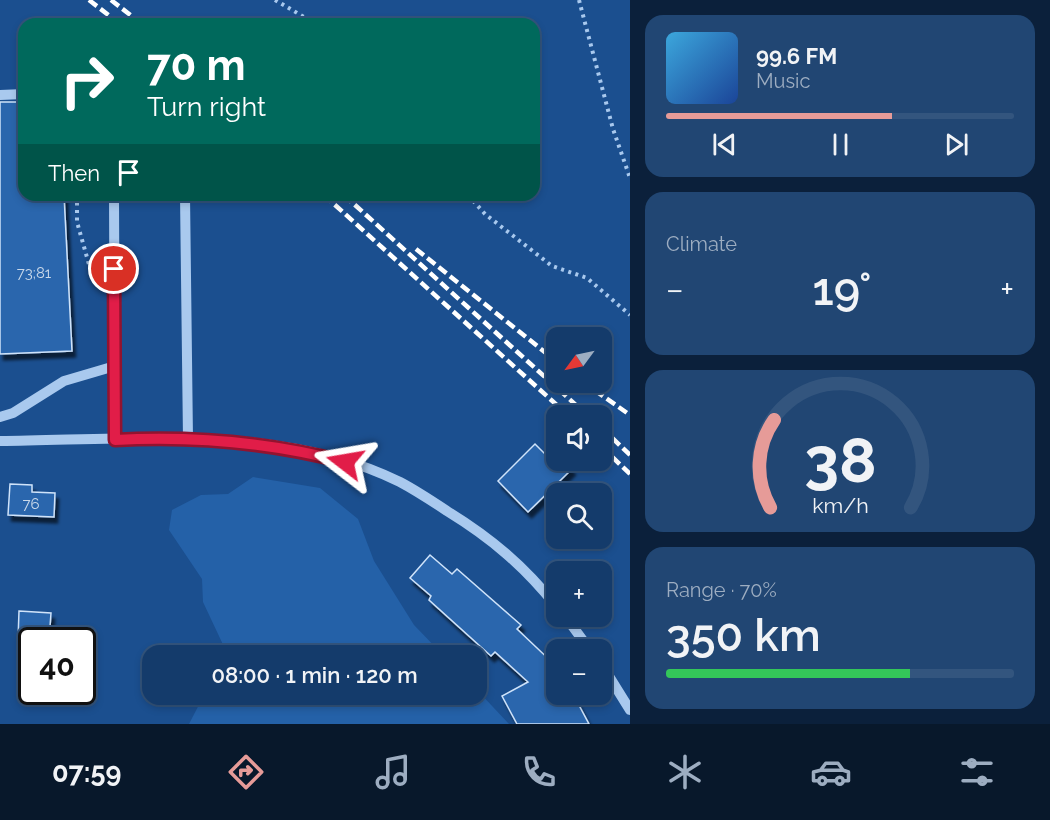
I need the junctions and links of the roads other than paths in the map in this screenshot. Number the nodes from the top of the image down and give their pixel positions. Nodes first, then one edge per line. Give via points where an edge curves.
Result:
1 (0, 94) edge
2 (18, 94) edge
3 (114, 201) edge
4 (184, 201) edge
5 (115, 366) junction
6 (0, 417) edge
7 (188, 439) junction
8 (115, 440) junction
9 (0, 441) edge
10 (546, 594) edge
11 (612, 681) edge
12 (630, 710) edge

1 - 2 street
3 - 5 street
4 - 7 street
5 - 6 street via 64,381
5 - 8 street
7 - 8 street
7 - 10 street via 300,450 400,482 494,542
8 - 9 street
11 - 12 street

